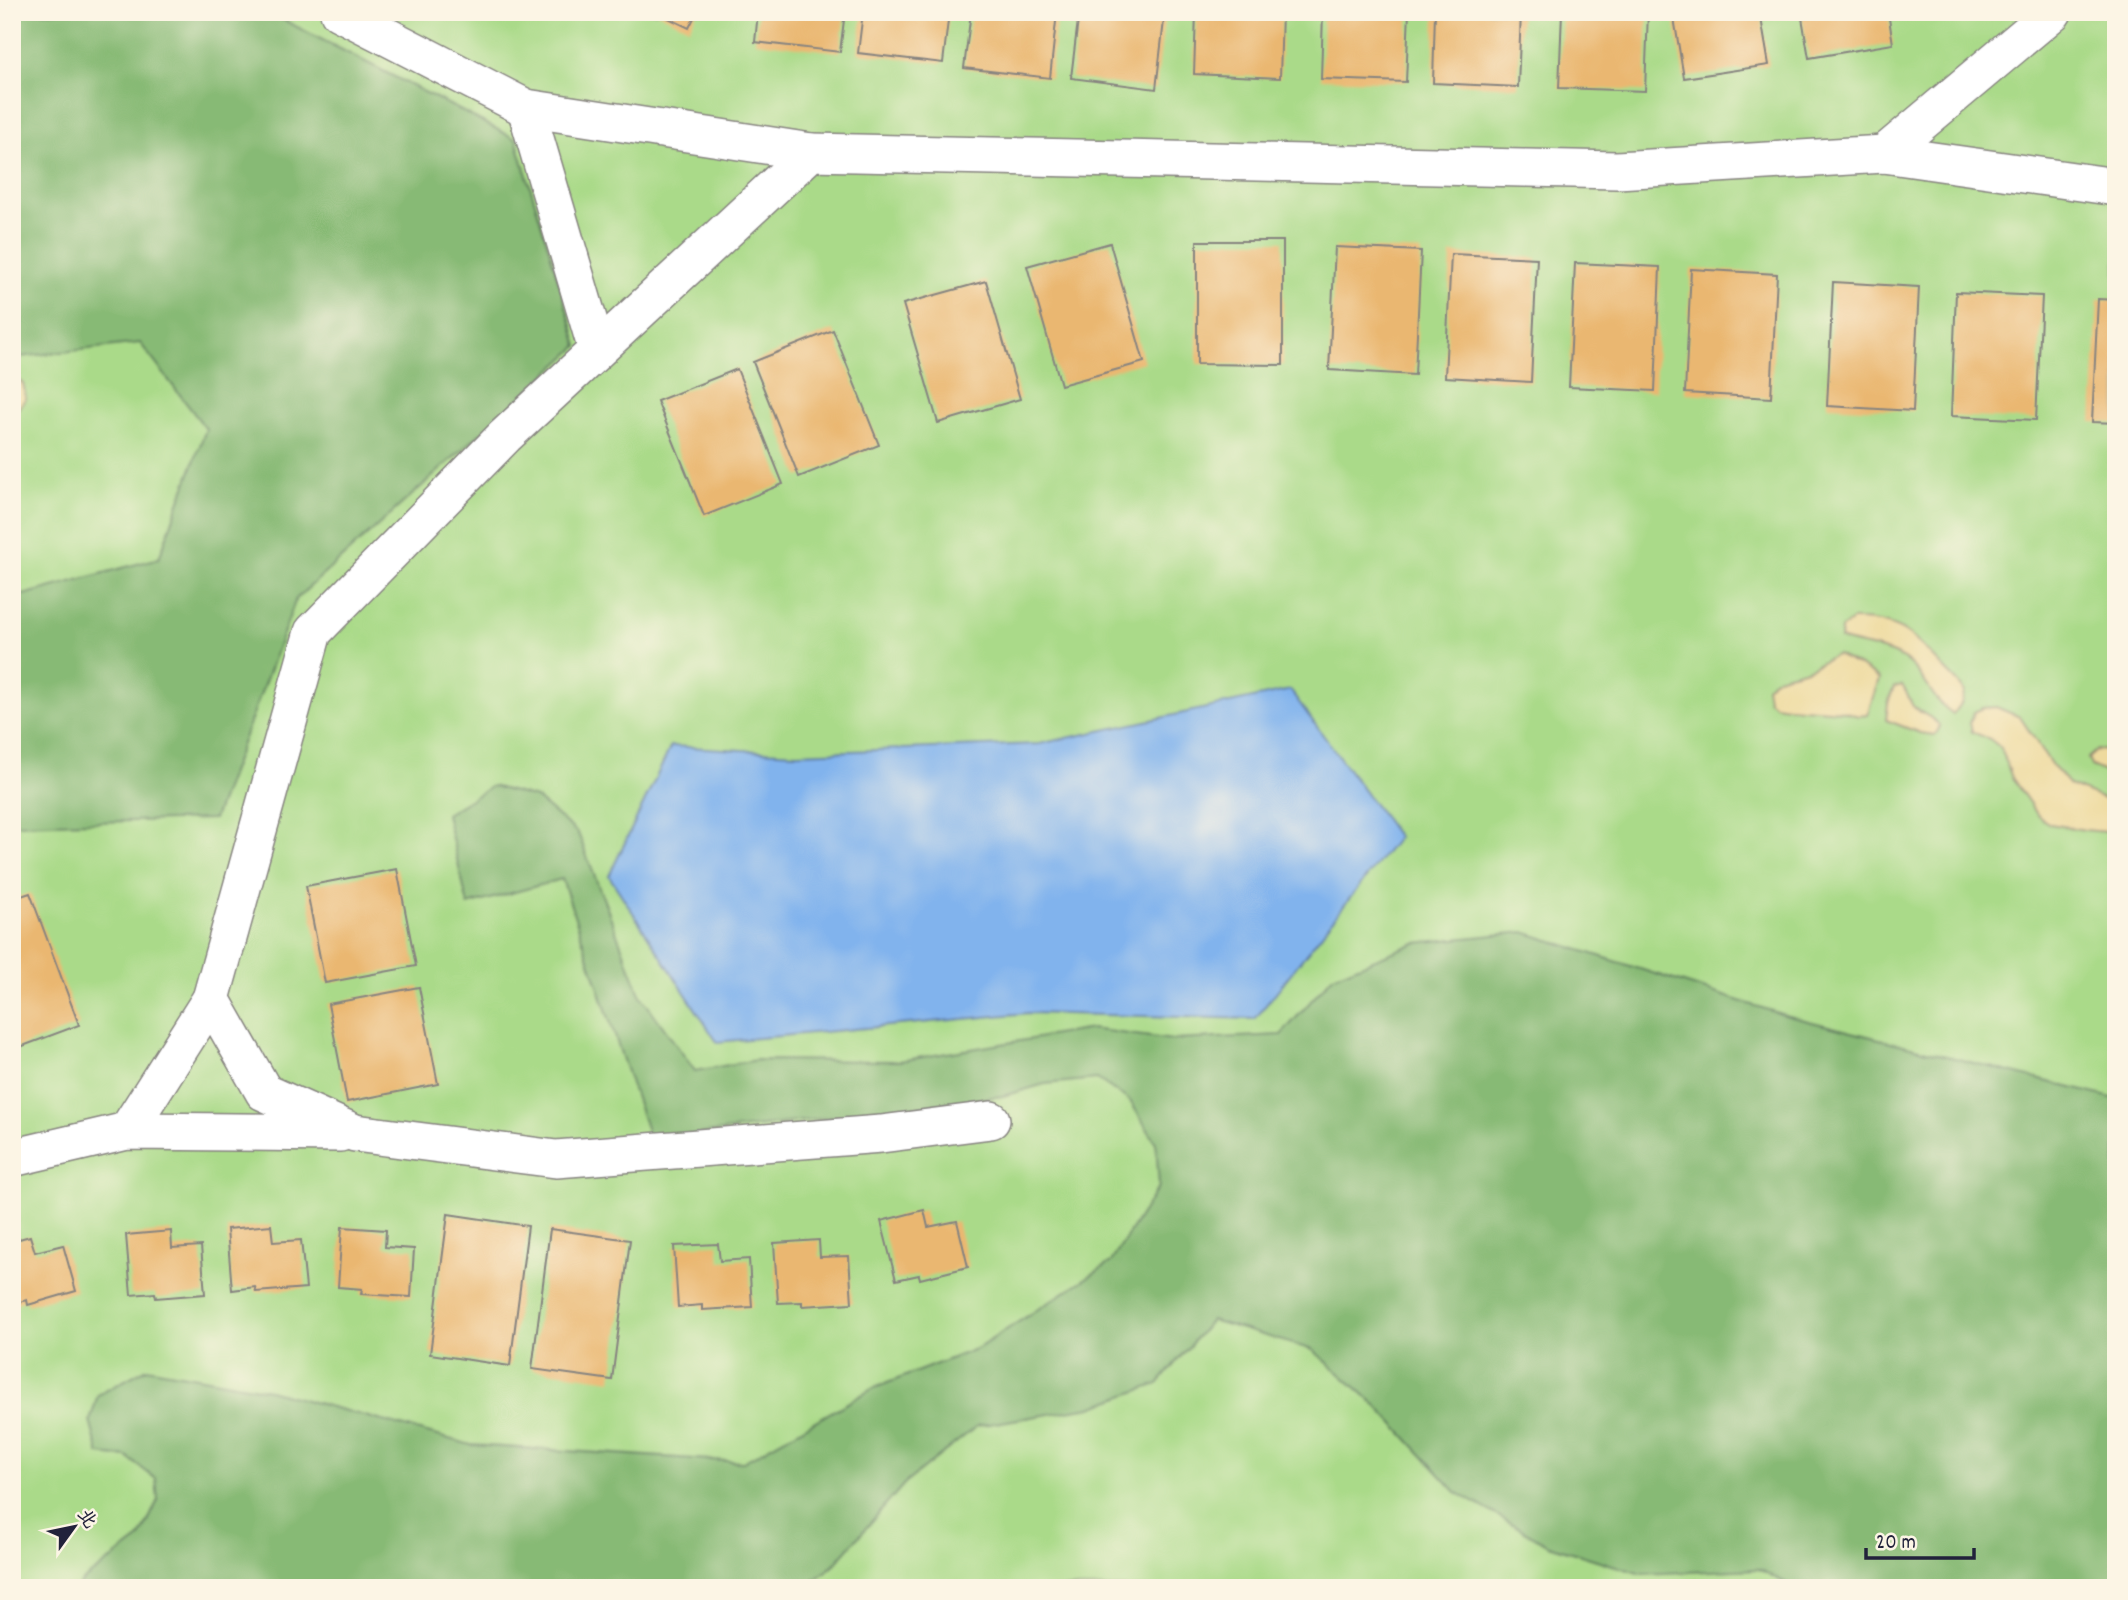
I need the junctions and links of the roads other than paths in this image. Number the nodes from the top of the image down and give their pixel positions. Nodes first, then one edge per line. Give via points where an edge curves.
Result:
1 (340, 12) edge
2 (2053, 12) edge
3 (526, 108) junction
4 (811, 152) junction
5 (1884, 154) junction
6 (2116, 187) edge
7 (597, 350) junction
8 (211, 999) junction
9 (992, 1119) dead end
10 (127, 1131) junction
11 (355, 1133) junction
12 (12, 1158) edge

1 - 3 street
2 - 5 street
3 - 4 street
3 - 7 street
4 - 5 street via 1618,170
4 - 7 street
5 - 6 street
7 - 8 street via 505,436 313,632
8 - 10 street
8 - 11 street via 264,1092
9 - 11 street via 881,1134 556,1159
10 - 11 street
10 - 12 street

